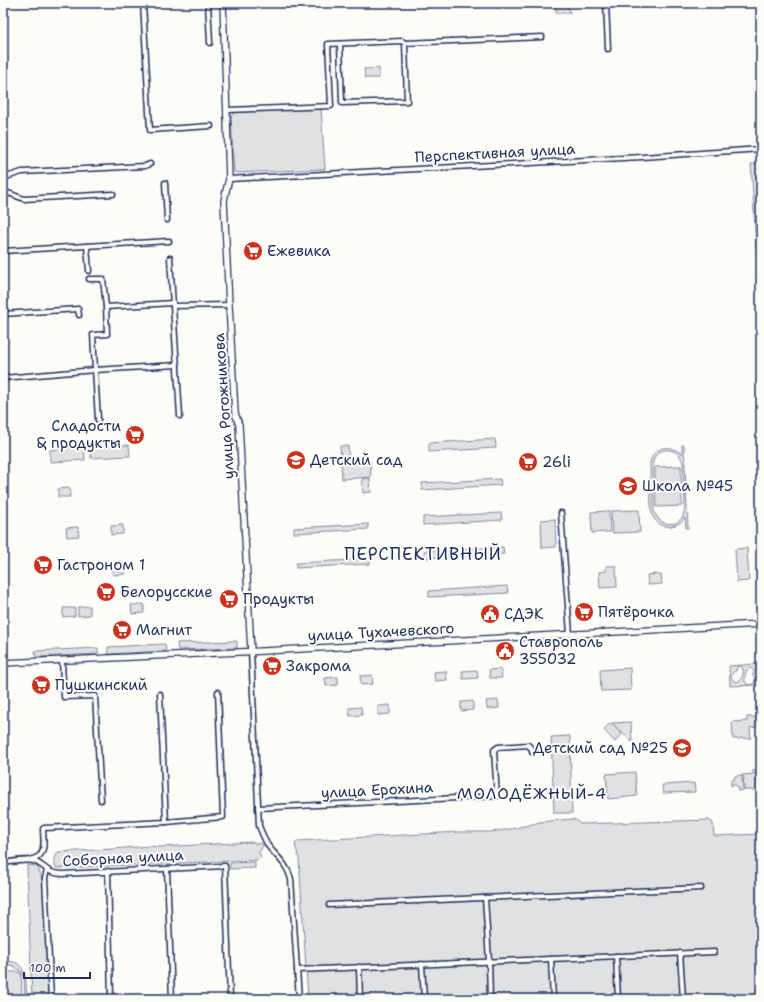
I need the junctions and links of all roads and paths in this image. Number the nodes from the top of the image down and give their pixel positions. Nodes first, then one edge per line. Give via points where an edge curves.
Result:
1 (143, 3) edge
2 (208, 3) edge
3 (223, 3) edge
4 (606, 3) edge
5 (542, 37) dead end
6 (210, 43) dead end
7 (405, 43) junction
8 (340, 44) junction
9 (608, 49) dead end
10 (228, 110) junction
11 (211, 126) dead end
12 (761, 149) edge
13 (150, 164) dead end
14 (3, 178) edge
15 (229, 178) junction
16 (165, 183) dead end
17 (5, 192) edge
18 (113, 194) dead end
19 (167, 220) dead end
20 (169, 241) dead end
21 (87, 246) junction
22 (3, 252) edge
23 (170, 258) dead end
24 (89, 271) dead end
25 (89, 279) dead end
26 (173, 305) junction
27 (229, 305) junction
28 (106, 307) junction
29 (3, 314) edge
30 (79, 315) dead end
31 (177, 365) junction
32 (95, 370) junction
33 (3, 378) edge
34 (180, 416) dead end
35 (98, 420) dead end
36 (561, 513) dead end
37 (761, 624) edge
38 (570, 634) junction
39 (251, 651) junction
40 (62, 660) junction
41 (3, 663) edge
42 (218, 692) dead end
43 (160, 694) dead end
44 (532, 752) dead end
45 (101, 800) dead end
46 (258, 808) junction
47 (166, 822) junction
48 (29, 860) junction
49 (3, 863) edge
50 (167, 869) junction
51 (47, 870) junction
52 (108, 871) junction
53 (700, 888) dead end
54 (485, 898) junction
55 (329, 905) dead end
56 (714, 952) dead end
57 (680, 953) junction
58 (616, 956) junction
59 (551, 959) junction
60 (489, 961) junction
61 (422, 964) junction
62 (359, 966) junction
63 (297, 970) junction
64 (51, 999) edge
65 (111, 999) edge
66 (172, 999) edge
67 (230, 999) edge
68 (299, 999) edge
69 (360, 999) edge
70 (424, 999) edge
71 (490, 999) edge
72 (553, 999) edge
73 (618, 999) edge
74 (683, 999) edge

1 - 11 street via 150,130
2 - 6 street
3 - 10 main road, улица Рогожникова
4 - 9 street
5 - 7 street
7 - 8 street via 402,41
7 - 8 street via 407,101 342,103
8 - 10 street via 328,44 331,106
10 - 15 main road, улица Рогожникова
12 - 15 street, Перспективная улица
13 - 14 street via 22,172
15 - 27 main road, улица Рогожникова via 224,201
16 - 19 street
17 - 18 street via 24,199
20 - 21 street
21 - 22 street
21 - 24 street
23 - 26 street
25 - 28 street via 103,279
26 - 27 street
26 - 28 street
26 - 31 street
27 - 39 main road, улица Рогожникова via 235,412 239,425
28 - 32 street via 107,334 93,335
29 - 30 street via 78,309
31 - 32 street
31 - 34 street
32 - 33 street
32 - 35 street
36 - 38 street
37 - 38 main road, улица Тухачевского
38 - 39 main road, улица Тухачевского
39 - 40 main road, улица Тухачевского
39 - 46 street, улица Рогожникова
40 - 41 main road, улица Тухачевского
40 - 45 street via 64,697 95,696
42 - 47 street via 223,817
43 - 47 street
44 - 46 street, улица Ерохина via 528,745 498,747 494,750 496,796
46 - 63 street, улица Рогожникова via 259,826 268,846 285,864 290,876
47 - 48 street via 44,828 41,854
48 - 49 street
48 - 51 street, Соборная улица
50 - 52 street, Соборная улица
50 - 66 street
50 - 67 street, Соборная улица via 225,866
51 - 52 street, Соборная улица via 62,874
51 - 64 street
52 - 65 street
53 - 54 street
54 - 55 street
54 - 60 street
56 - 57 street
57 - 58 street
57 - 74 street
58 - 59 street
58 - 73 street
59 - 60 street
59 - 72 street
60 - 61 street
60 - 71 street
61 - 62 street
61 - 70 street
62 - 63 street
62 - 69 street
63 - 68 street, улица Рогожникова

